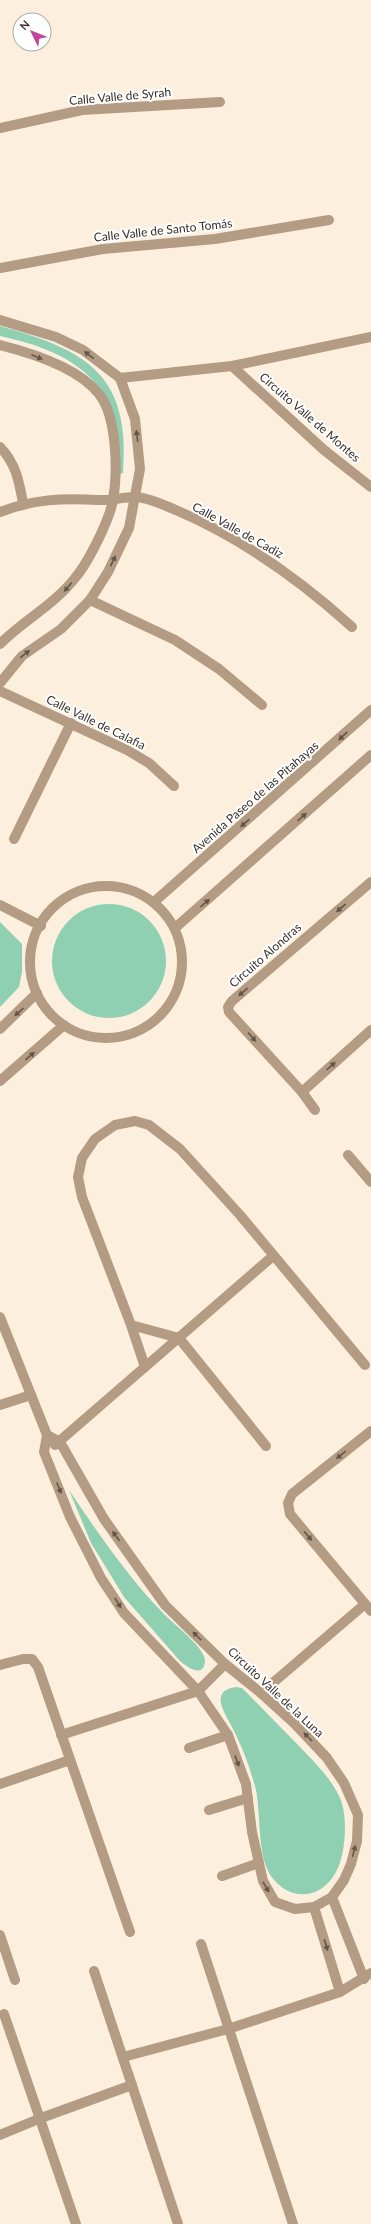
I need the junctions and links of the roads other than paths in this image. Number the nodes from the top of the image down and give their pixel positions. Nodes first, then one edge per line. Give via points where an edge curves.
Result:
1 (220, 102) dead end
2 (0, 128) edge
3 (329, 220) dead end
4 (0, 268) edge
5 (0, 320) edge
6 (371, 337) edge
7 (0, 345) edge
8 (232, 366) junction
9 (120, 378) junction
10 (0, 447) edge
11 (371, 487) edge
12 (135, 497) junction
13 (113, 501) junction
14 (23, 503) junction
15 (0, 512) edge
16 (90, 600) junction
17 (352, 627) dead end
18 (0, 644) edge
19 (0, 683) edge
20 (0, 691) edge
21 (262, 705) dead end
22 (371, 710) edge
23 (71, 724) junction
24 (371, 754) edge
25 (174, 786) dead end
26 (14, 839) dead end
27 (371, 882) edge
28 (154, 902) junction
29 (0, 905) edge
30 (41, 926) junction
31 (175, 928) junction
32 (37, 994) junction
33 (64, 1026) junction
34 (0, 1029) edge
35 (371, 1030) edge
36 (0, 1081) edge
37 (302, 1092) junction
38 (315, 1110) dead end
39 (348, 1155) dead end
40 (370, 1180) edge
41 (273, 1256) junction
42 (0, 1317) edge
43 (131, 1325) junction
44 (179, 1338) junction
45 (364, 1365) dead end
46 (145, 1367) junction
47 (31, 1395) junction
48 (0, 1405) edge
49 (371, 1431) edge
50 (47, 1436) junction
51 (60, 1442) junction
52 (266, 1446) dead end
53 (44, 1452) junction
54 (368, 1608) edge
55 (225, 1664) junction
56 (0, 1665) edge
57 (198, 1691) junction
58 (261, 1692) junction
59 (61, 1735) junction
60 (228, 1735) junction
61 (189, 1748) dead end
62 (70, 1760) junction
63 (0, 1784) edge
64 (248, 1798) junction
65 (209, 1810) dead end
66 (259, 1862) junction
67 (222, 1876) dead end
68 (332, 1897) junction
69 (314, 1907) junction
70 (130, 1932) dead end
71 (0, 1935) edge
72 (201, 1944) dead end
73 (94, 1971) dead end
74 (367, 1976) edge
75 (15, 1980) dead end
76 (340, 1992) junction
77 (4, 2014) dead end
78 (228, 2029) junction
79 (123, 2057) junction
80 (132, 2085) junction
81 (41, 2118) junction
82 (0, 2135) edge
83 (76, 2224) edge
84 (178, 2224) edge
85 (293, 2224) edge

1 - 2 street, Calle Valle de Syrah via 82,110
3 - 4 street, Calle Valle de Santo Tomás via 215,239 103,249
9 -> 5 street via 83,350
6 - 8 street, Circuito Valle de Montes
7 -> 13 street via 18,349 76,373 99,394 107,408 115,450
8 - 9 street, Circuito Valle de Montes
8 - 11 street, Circuito Valle de Montes via 324,450
12 -> 9 street via 140,469 135,419
10 - 14 street via 10,458 18,475
12 - 13 street, Calle Valle de Cadiz
16 -> 12 street via 108,572 129,528
12 - 17 street, Calle Valle de Cadiz via 163,505 204,522 270,561 314,592
13 - 14 street, Calle Valle de Cadiz via 68,498
13 -> 18 street via 91,556 62,595
14 - 15 street, Calle Valle de Cadiz
19 -> 16 street via 22,656 61,629
16 - 21 street via 175,640 219,669
20 - 23 street, Calle Valle de Calafia
22 -> 28 street, Avenida Paseo de las Pitahayas
23 - 25 street, Calle Valle de Calafia via 127,750 148,763
23 - 26 street
31 -> 24 street
27 -> 37 street, Circuito Alondras via 228,1007
28 - 30 street via 127,888 104,885 82,889 61,900 45,916
28 - 31 street via 164,911
29 - 30 street
30 - 32 street via 35,934 30,954 31,974
31 - 33 street via 182,952 181,976 172,1000 156,1019 135,1032 112,1038 87,1036
32 - 33 street via 48,1012
32 -> 34 street
36 -> 33 street
37 -> 35 street
37 - 38 street, Circuito Alondras
39 - 40 street
41 - 43 street via 180,1148 149,1125 135,1121 115,1125 95,1139 82,1158 78,1178 82,1198
41 - 44 street
41 - 45 street
42 - 47 street
43 - 44 street
43 - 46 street
44 - 46 street
44 - 52 street
46 - 51 street
47 - 48 street
47 - 50 street
49 -> 54 street via 292,1494 288,1504 290,1514
50 - 51 street
50 - 53 street
51 - 53 street
55 -> 51 street, Circuito Valle de la Luna via 165,1605 104,1519
53 -> 57 street, Circuito Valle de la Luna via 70,1517 101,1578 124,1613
54 - 58 street
55 - 57 street
55 - 58 street, Circuito Valle de la Luna
56 - 59 street via 23,1659 32,1660 38,1667
57 - 59 street
57 - 60 street, Circuito Valle de la Luna
68 -> 58 street, Circuito Valle de la Luna via 351,1864 357,1841 358,1815 344,1783 328,1758
59 - 62 street
60 - 61 street
60 -> 64 street, Circuito Valle de la Luna via 246,1784
62 - 63 street
62 - 70 street
64 - 65 street
64 - 66 street, Circuito Valle de la Luna
66 - 67 street
66 -> 69 street, Circuito Valle de la Luna via 263,1881 275,1902 295,1909
68 - 69 street, Circuito Valle de la Luna
68 - 74 street
69 -> 76 street
71 - 75 street
72 - 78 street
73 - 79 street
74 - 76 street
76 - 78 street
77 - 81 street
78 - 79 street
78 - 85 street
79 - 80 street
80 - 81 street
80 - 84 street
81 - 82 street
81 - 83 street

